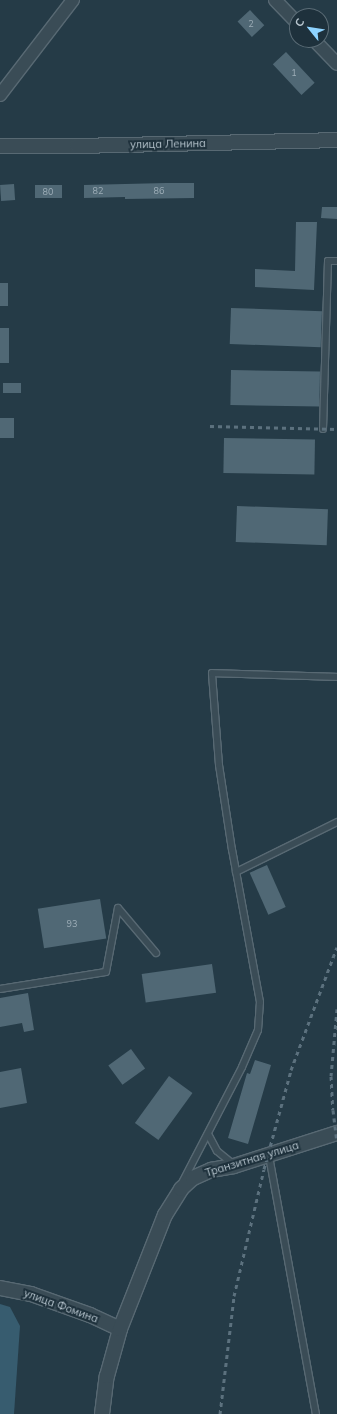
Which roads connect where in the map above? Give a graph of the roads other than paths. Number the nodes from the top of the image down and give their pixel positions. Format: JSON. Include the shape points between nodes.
{"nodes":[{"id":1,"x":73,"y":0,"type":"edge"},
{"id":2,"x":275,"y":0,"type":"edge"},
{"id":3,"x":289,"y":15,"type":"edge"},
{"id":4,"x":322,"y":48,"type":"edge"},
{"id":5,"x":337,"y":64,"type":"edge"},
{"id":6,"x":0,"y":95,"type":"edge"},
{"id":7,"x":337,"y":140,"type":"edge"},
{"id":8,"x":0,"y":146,"type":"edge"},
{"id":9,"x":337,"y":261,"type":"edge"},
{"id":10,"x":323,"y":429,"type":"dead end"},
{"id":11,"x":337,"y":678,"type":"edge"},
{"id":12,"x":337,"y":822,"type":"edge"},
{"id":13,"x":236,"y":872,"type":"junction"},
{"id":14,"x":156,"y":953,"type":"dead end"},
{"id":15,"x":0,"y":988,"type":"edge"},
{"id":16,"x":337,"y":1133,"type":"edge"},
{"id":17,"x":208,"y":1134,"type":"junction"},
{"id":18,"x":268,"y":1154,"type":"junction"},
{"id":19,"x":234,"y":1166,"type":"junction"},
{"id":20,"x":172,"y":1201,"type":"junction"},
{"id":21,"x":0,"y":1288,"type":"edge"},
{"id":22,"x":120,"y":1329,"type":"junction"},
{"id":23,"x":102,"y":1414,"type":"edge"},
{"id":24,"x":316,"y":1414,"type":"edge"}],
"edges":[{"from":1,"to":6,"type":"street"},
{"from":2,"to":3,"type":"street"},
{"from":4,"to":5,"type":"street"},
{"from":7,"to":8,"type":"street","name":"улица Ленина"},
{"from":9,"to":10,"type":"lane","via":[[328,261]]},
{"from":11,"to":13,"type":"lane","via":[[212,673],[219,766]]},
{"from":12,"to":13,"type":"lane"},
{"from":13,"to":17,"type":"lane","via":[[260,1002],[258,1030]]},
{"from":14,"to":15,"type":"lane","via":[[118,908],[106,972]]},
{"from":16,"to":18,"type":"street","name":"Транзитная улица"},
{"from":17,"to":19,"type":"lane","via":[[217,1151]]},
{"from":17,"to":20,"type":"lane"},
{"from":18,"to":19,"type":"street","name":"Транзитная улица"},
{"from":18,"to":24,"type":"lane"},
{"from":19,"to":20,"type":"street","name":"Транзитная улица","via":[[211,1170],[193,1178],[180,1189]]},
{"from":20,"to":22,"type":"street","name":"Транзитная улица"},
{"from":21,"to":22,"type":"street","name":"улица Фомина","via":[[31,1294],[90,1315]]},
{"from":22,"to":23,"type":"street","name":"Транзитная улица","via":[[107,1376]]}]}
